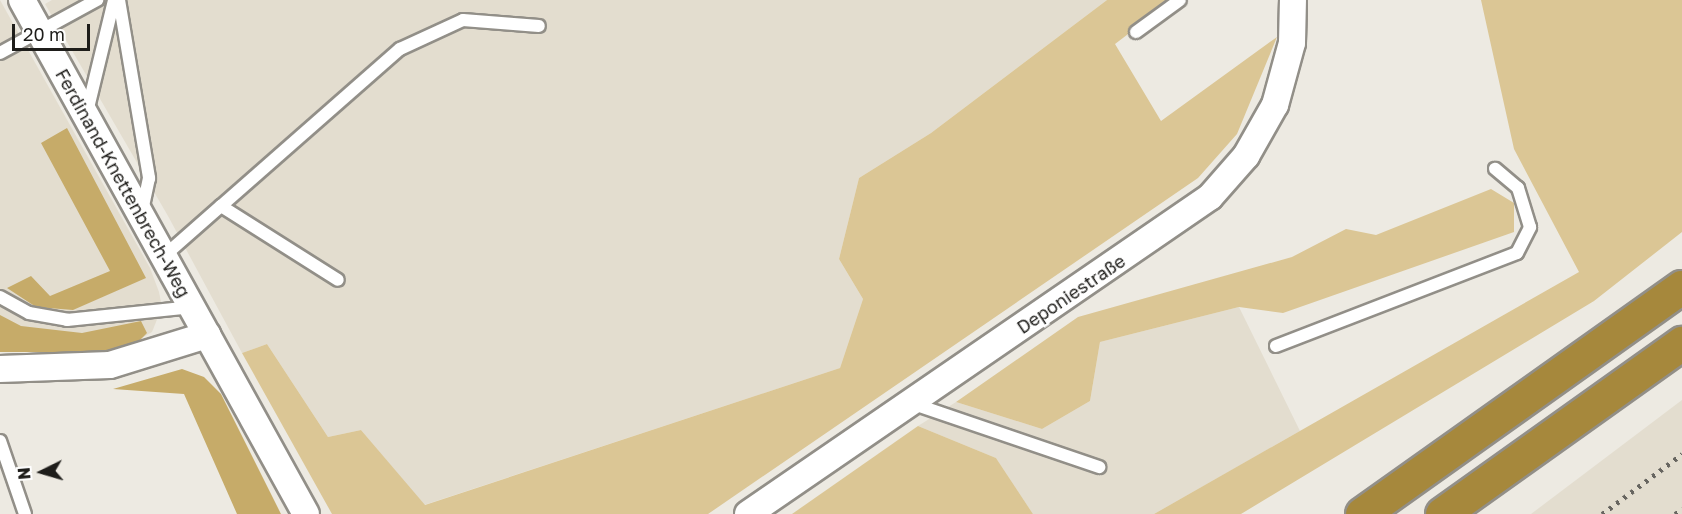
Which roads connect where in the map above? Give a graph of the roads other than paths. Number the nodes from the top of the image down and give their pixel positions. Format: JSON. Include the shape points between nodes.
{"nodes":[{"id":1,"x":22,"y":0,"type":"edge"},
{"id":2,"x":97,"y":0,"type":"edge"},
{"id":3,"x":114,"y":0,"type":"edge"},
{"id":4,"x":119,"y":0,"type":"edge"},
{"id":5,"x":1180,"y":0,"type":"edge"},
{"id":6,"x":1293,"y":0,"type":"edge"},
{"id":7,"x":539,"y":26,"type":"dead end"},
{"id":8,"x":1136,"y":32,"type":"dead end"},
{"id":9,"x":40,"y":34,"type":"junction"},
{"id":10,"x":0,"y":53,"type":"edge"},
{"id":11,"x":86,"y":116,"type":"junction"},
{"id":12,"x":1495,"y":169,"type":"dead end"},
{"id":13,"x":221,"y":206,"type":"junction"},
{"id":14,"x":141,"y":215,"type":"junction"},
{"id":15,"x":164,"y":256,"type":"junction"},
{"id":16,"x":338,"y":280,"type":"dead end"},
{"id":17,"x":1682,"y":287,"type":"edge"},
{"id":18,"x":0,"y":297,"type":"edge"},
{"id":19,"x":192,"y":307,"type":"junction"},
{"id":20,"x":207,"y":334,"type":"junction"},
{"id":21,"x":1682,"y":343,"type":"edge"},
{"id":22,"x":1276,"y":346,"type":"dead end"},
{"id":23,"x":0,"y":369,"type":"edge"},
{"id":24,"x":912,"y":403,"type":"junction"},
{"id":25,"x":0,"y":441,"type":"edge"},
{"id":26,"x":1099,"y":467,"type":"dead end"},
{"id":27,"x":25,"y":514,"type":"edge"},
{"id":28,"x":306,"y":514,"type":"edge"},
{"id":29,"x":748,"y":514,"type":"edge"},
{"id":30,"x":1362,"y":514,"type":"edge"},
{"id":31,"x":1442,"y":514,"type":"edge"}],
"edges":[{"from":1,"to":9,"type":"street","name":"Ferdinand-Knettenbrech-Weg"},
{"from":2,"to":9,"type":"lane"},
{"from":3,"to":11,"type":"lane"},
{"from":4,"to":14,"type":"lane","via":[[149,178]]},
{"from":5,"to":8,"type":"lane"},
{"from":6,"to":24,"type":"street","name":"Deponiestraße","via":[[1292,43],[1275,105],[1261,134],[1229,178],[1174,223]]},
{"from":7,"to":13,"type":"lane","via":[[463,20],[400,49]]},
{"from":9,"to":10,"type":"lane"},
{"from":9,"to":11,"type":"street","name":"Ferdinand-Knettenbrech-Weg"},
{"from":11,"to":14,"type":"street","name":"Ferdinand-Knettenbrech-Weg"},
{"from":12,"to":22,"type":"lane","via":[[1518,188],[1530,227],[1517,253]]},
{"from":13,"to":15,"type":"lane"},
{"from":13,"to":16,"type":"lane"},
{"from":14,"to":15,"type":"street","name":"Ferdinand-Knettenbrech-Weg"},
{"from":15,"to":19,"type":"street","name":"Ferdinand-Knettenbrech-Weg"},
{"from":17,"to":30,"type":"highway"},
{"from":18,"to":19,"type":"lane","via":[[29,313],[67,320]]},
{"from":19,"to":20,"type":"street","name":"Ferdinand-Knettenbrech-Weg"},
{"from":20,"to":23,"type":"street","via":[[110,365]]},
{"from":20,"to":28,"type":"street","name":"Ferdinand-Knettenbrech-Weg"},
{"from":21,"to":31,"type":"highway"},
{"from":24,"to":26,"type":"lane"},
{"from":24,"to":29,"type":"street","name":"Deponiestraße"},
{"from":25,"to":27,"type":"lane"}]}
